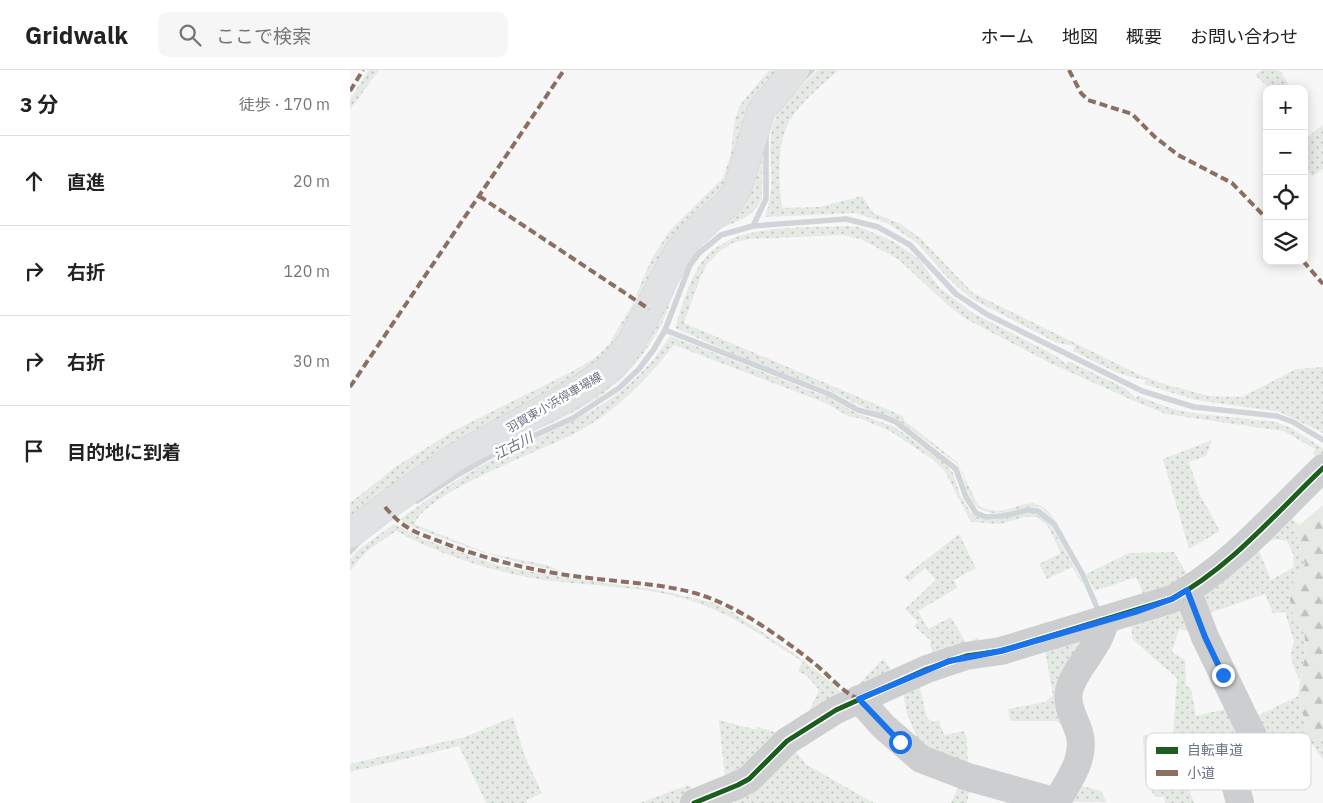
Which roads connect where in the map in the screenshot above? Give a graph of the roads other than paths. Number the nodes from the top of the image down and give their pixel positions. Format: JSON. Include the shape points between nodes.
{"nodes":[{"id":1,"x":795,"y":70,"type":"edge"},
{"id":2,"x":1323,"y":468,"type":"edge"},
{"id":3,"x":350,"y":534,"type":"edge"},
{"id":4,"x":1187,"y":590,"type":"junction"},
{"id":5,"x":1105,"y":620,"type":"junction"},
{"id":6,"x":859,"y":699,"type":"junction"},
{"id":7,"x":1252,"y":733,"type":"edge"},
{"id":8,"x":1237,"y":790,"type":"edge"},
{"id":9,"x":1057,"y":802,"type":"edge"},
{"id":10,"x":694,"y":803,"type":"edge"},
{"id":11,"x":1240,"y":803,"type":"edge"}],
"edges":[{"from":1,"to":3,"type":"main road","name":"羽賀東小浜停車場線","via":[[761,111],[737,190],[677,254],[632,341],[612,367],[576,392],[454,458]]},
{"from":2,"to":4,"type":"street","via":[[1220,566]]},
{"from":4,"to":5,"type":"street","via":[[1172,599]]},
{"from":4,"to":7,"type":"street","via":[[1205,637]]},
{"from":5,"to":6,"type":"street","via":[[1001,651],[949,661]]},
{"from":5,"to":9,"type":"street","via":[[1103,633],[1068,692],[1070,710],[1079,734],[1080,755]]},
{"from":6,"to":9,"type":"street","via":[[883,726],[922,759],[968,777]]},
{"from":6,"to":10,"type":"street","via":[[787,740],[738,785]]},
{"from":8,"to":11,"type":"street"}]}
